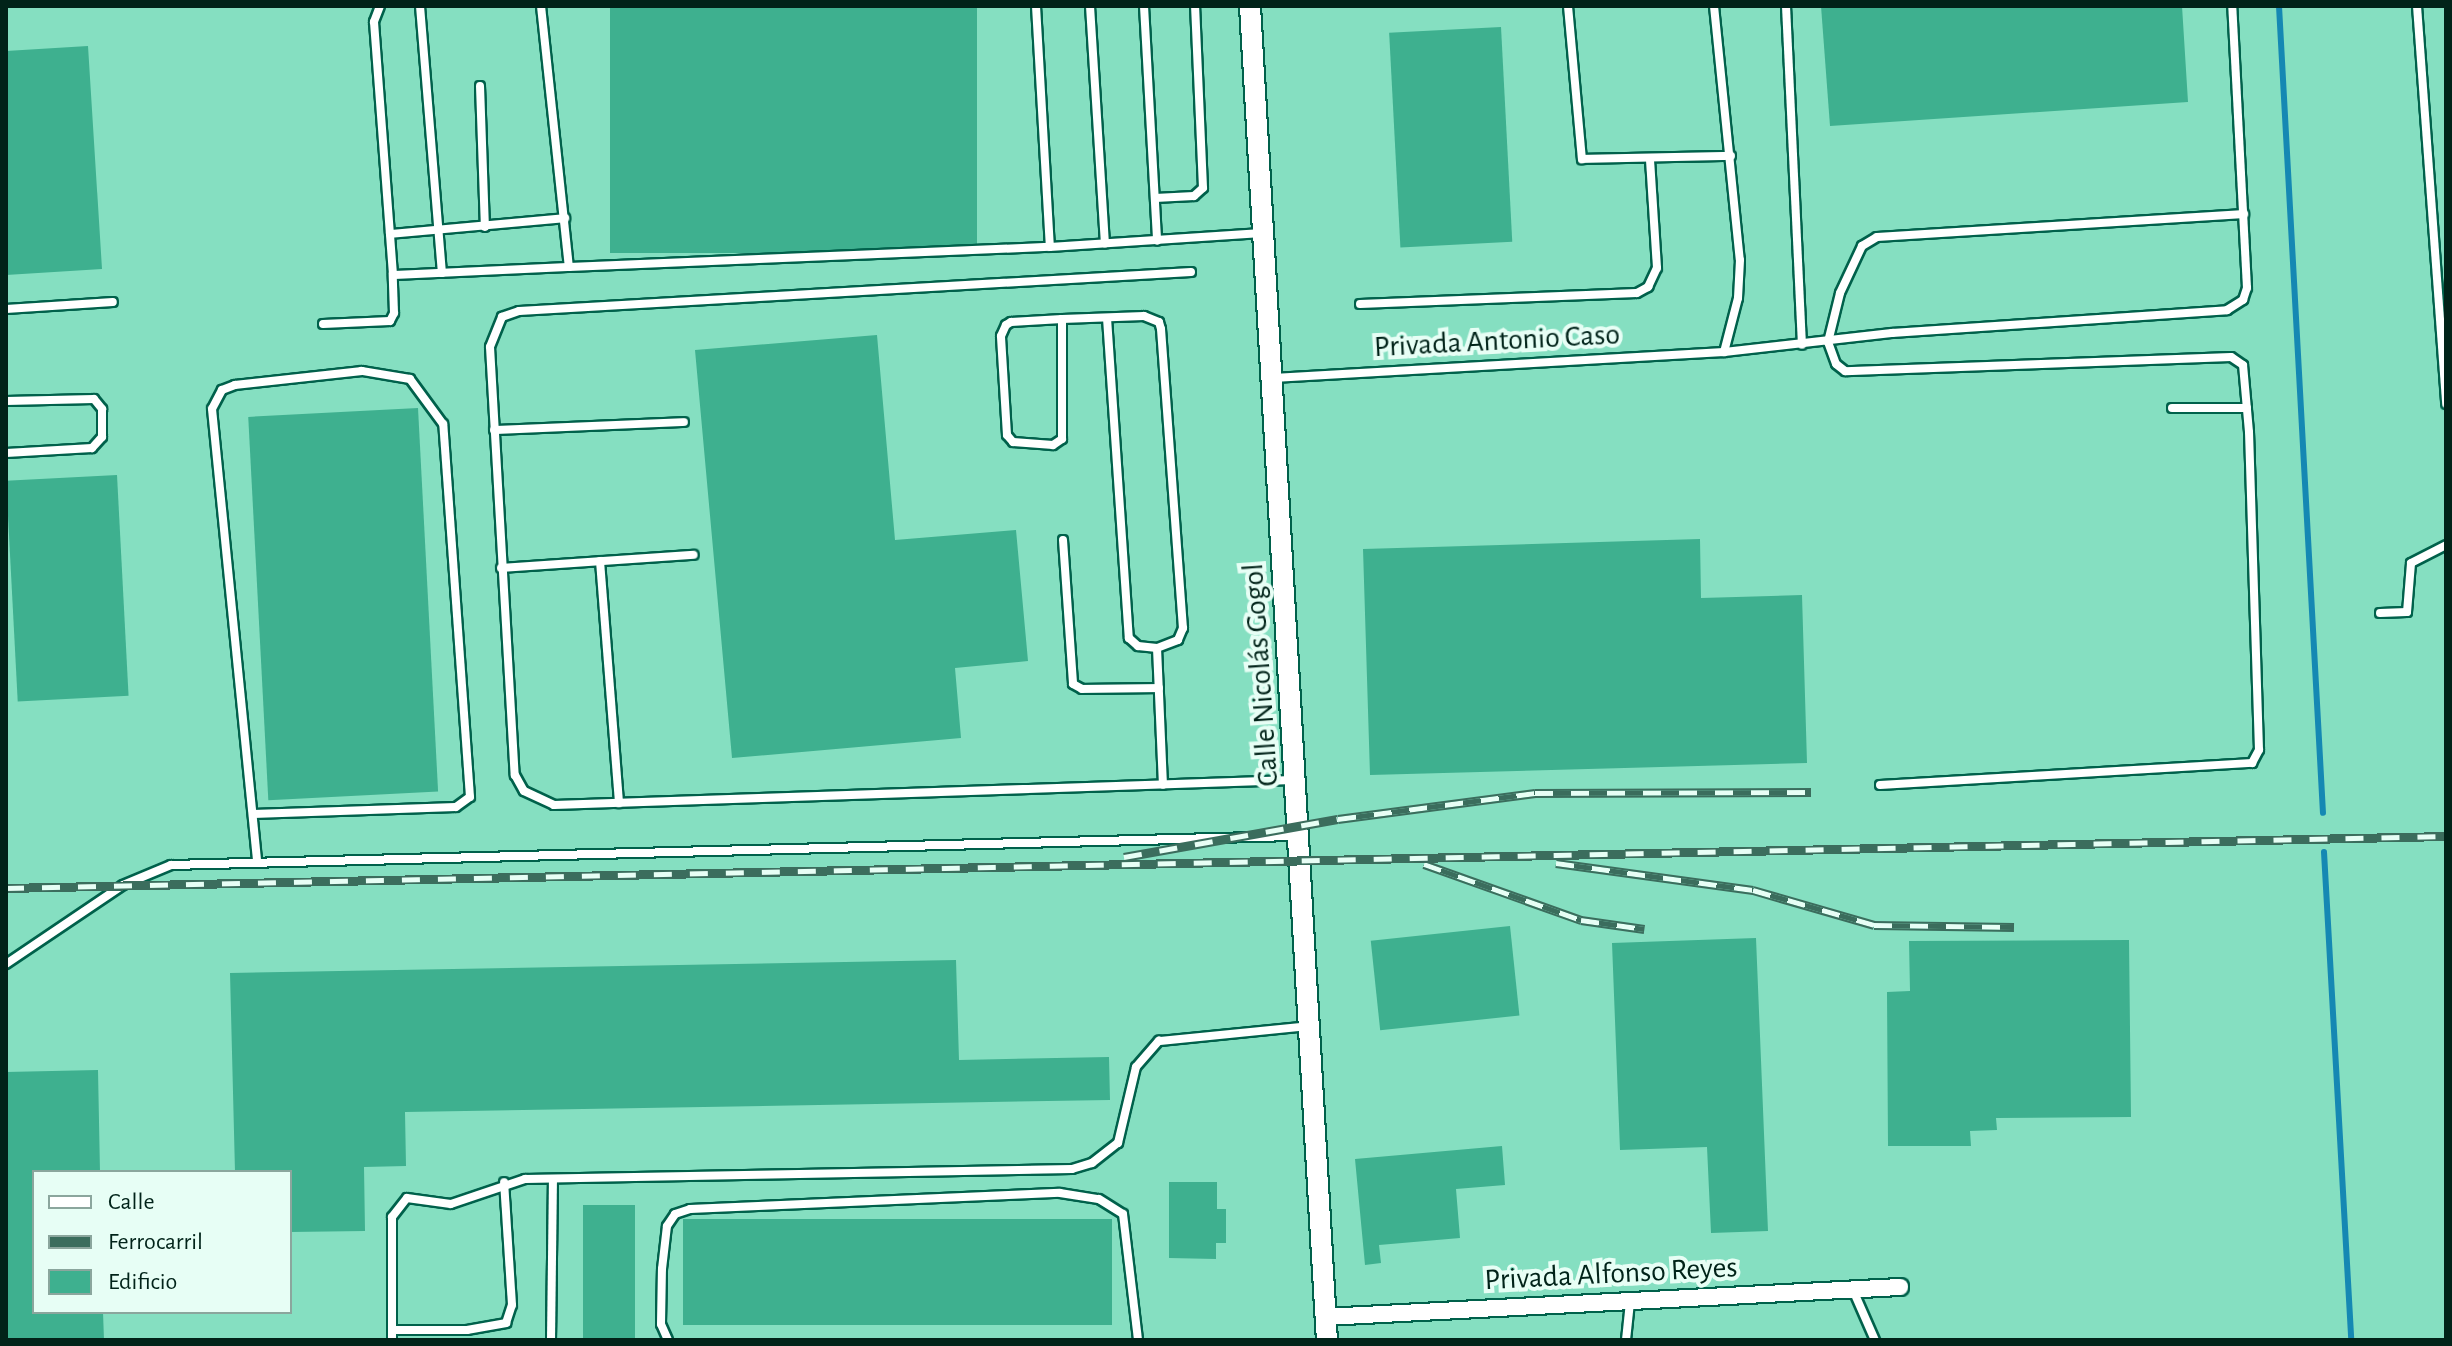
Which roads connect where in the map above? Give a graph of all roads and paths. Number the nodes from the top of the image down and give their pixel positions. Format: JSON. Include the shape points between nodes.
{"nodes":[{"id":1,"x":380,"y":6,"type":"edge"},
{"id":2,"x":420,"y":6,"type":"edge"},
{"id":3,"x":541,"y":6,"type":"edge"},
{"id":4,"x":1036,"y":6,"type":"edge"},
{"id":5,"x":1090,"y":6,"type":"edge"},
{"id":6,"x":1144,"y":6,"type":"edge"},
{"id":7,"x":1195,"y":6,"type":"edge"},
{"id":8,"x":1250,"y":6,"type":"edge"},
{"id":9,"x":1568,"y":6,"type":"edge"},
{"id":10,"x":1714,"y":6,"type":"edge"},
{"id":11,"x":1786,"y":6,"type":"edge"},
{"id":12,"x":2232,"y":6,"type":"edge"},
{"id":13,"x":2417,"y":6,"type":"edge"},
{"id":14,"x":480,"y":86,"type":"dead end"},
{"id":15,"x":1731,"y":156,"type":"junction"},
{"id":16,"x":1650,"y":159,"type":"junction"},
{"id":17,"x":1155,"y":198,"type":"junction"},
{"id":18,"x":2244,"y":214,"type":"junction"},
{"id":19,"x":565,"y":218,"type":"junction"},
{"id":20,"x":485,"y":227,"type":"junction"},
{"id":21,"x":438,"y":232,"type":"junction"},
{"id":22,"x":1263,"y":233,"type":"junction"},
{"id":23,"x":390,"y":234,"type":"junction"},
{"id":24,"x":1157,"y":241,"type":"junction"},
{"id":25,"x":1105,"y":244,"type":"junction"},
{"id":26,"x":1050,"y":247,"type":"junction"},
{"id":27,"x":569,"y":267,"type":"junction"},
{"id":28,"x":1191,"y":272,"type":"dead end"},
{"id":29,"x":442,"y":273,"type":"junction"},
{"id":30,"x":393,"y":275,"type":"junction"},
{"id":31,"x":113,"y":302,"type":"dead end"},
{"id":32,"x":1360,"y":304,"type":"dead end"},
{"id":33,"x":6,"y":309,"type":"edge"},
{"id":34,"x":1107,"y":318,"type":"junction"},
{"id":35,"x":1062,"y":319,"type":"junction"},
{"id":36,"x":323,"y":324,"type":"dead end"},
{"id":37,"x":1828,"y":342,"type":"junction"},
{"id":38,"x":1802,"y":345,"type":"junction"},
{"id":39,"x":1724,"y":352,"type":"junction"},
{"id":40,"x":1272,"y":378,"type":"junction"},
{"id":41,"x":6,"y":401,"type":"edge"},
{"id":42,"x":2446,"y":404,"type":"edge"},
{"id":43,"x":2172,"y":408,"type":"dead end"},
{"id":44,"x":2247,"y":408,"type":"junction"},
{"id":45,"x":684,"y":422,"type":"dead end"},
{"id":46,"x":494,"y":430,"type":"junction"},
{"id":47,"x":6,"y":453,"type":"edge"},
{"id":48,"x":1063,"y":540,"type":"dead end"},
{"id":49,"x":2446,"y":545,"type":"edge"},
{"id":50,"x":694,"y":555,"type":"dead end"},
{"id":51,"x":600,"y":561,"type":"junction"},
{"id":52,"x":501,"y":568,"type":"junction"},
{"id":53,"x":2380,"y":613,"type":"dead end"},
{"id":54,"x":1157,"y":648,"type":"junction"},
{"id":55,"x":1159,"y":688,"type":"junction"},
{"id":56,"x":1297,"y":780,"type":"junction"},
{"id":57,"x":1163,"y":785,"type":"junction"},
{"id":58,"x":1880,"y":785,"type":"dead end"},
{"id":59,"x":619,"y":803,"type":"junction"},
{"id":60,"x":253,"y":814,"type":"junction"},
{"id":61,"x":1300,"y":836,"type":"junction"},
{"id":62,"x":257,"y":860,"type":"junction"},
{"id":63,"x":6,"y":964,"type":"edge"},
{"id":64,"x":1310,"y":1026,"type":"junction"},
{"id":65,"x":553,"y":1179,"type":"junction"},
{"id":66,"x":504,"y":1182,"type":"junction"},
{"id":67,"x":1900,"y":1287,"type":"dead end"},
{"id":68,"x":1853,"y":1289,"type":"junction"},
{"id":69,"x":1630,"y":1301,"type":"junction"},
{"id":70,"x":1325,"y":1317,"type":"junction"},
{"id":71,"x":392,"y":1335,"type":"edge"},
{"id":72,"x":551,"y":1340,"type":"edge"},
{"id":73,"x":668,"y":1340,"type":"edge"},
{"id":74,"x":1135,"y":1340,"type":"edge"},
{"id":75,"x":1150,"y":1340,"type":"edge"},
{"id":76,"x":1327,"y":1340,"type":"edge"},
{"id":77,"x":1626,"y":1340,"type":"edge"},
{"id":78,"x":1875,"y":1340,"type":"edge"}],
"edges":[{"from":1,"to":23,"type":"lane","via":[[374,22]]},
{"from":2,"to":21,"type":"lane"},
{"from":3,"to":19,"type":"lane"},
{"from":4,"to":26,"type":"lane"},
{"from":5,"to":25,"type":"lane"},
{"from":6,"to":17,"type":"lane"},
{"from":7,"to":17,"type":"lane","via":[[1203,188],[1194,196]]},
{"from":8,"to":22,"type":"street","name":"Calle Nicolás Gogol"},
{"from":9,"to":16,"type":"lane","via":[[1582,159]]},
{"from":10,"to":15,"type":"lane"},
{"from":11,"to":38,"type":"lane"},
{"from":12,"to":18,"type":"lane","name":"Privada Antonio Caso"},
{"from":13,"to":42,"type":"lane"},
{"from":14,"to":20,"type":"lane"},
{"from":15,"to":16,"type":"lane"},
{"from":15,"to":39,"type":"lane","via":[[1740,260],[1738,298]]},
{"from":16,"to":32,"type":"lane","via":[[1657,268],[1648,287],[1637,293]]},
{"from":17,"to":24,"type":"lane"},
{"from":18,"to":37,"type":"lane","via":[[1877,237],[1862,246],[1840,293]]},
{"from":18,"to":37,"type":"lane","name":"Privada Antonio Caso","via":[[2247,288],[2243,300],[2227,310]]},
{"from":19,"to":20,"type":"lane"},
{"from":19,"to":27,"type":"lane"},
{"from":20,"to":21,"type":"lane"},
{"from":21,"to":23,"type":"lane"},
{"from":21,"to":29,"type":"lane"},
{"from":22,"to":24,"type":"lane"},
{"from":22,"to":40,"type":"street","name":"Calle Nicolás Gogol"},
{"from":23,"to":30,"type":"lane"},
{"from":24,"to":25,"type":"lane"},
{"from":25,"to":26,"type":"lane"},
{"from":26,"to":27,"type":"lane"},
{"from":27,"to":29,"type":"lane"},
{"from":28,"to":46,"type":"lane","via":[[519,311],[502,317],[490,347]]},
{"from":29,"to":30,"type":"lane"},
{"from":30,"to":36,"type":"lane","via":[[390,321]]},
{"from":31,"to":33,"type":"lane"},
{"from":34,"to":35,"type":"lane"},
{"from":34,"to":54,"type":"lane","via":[[1129,638],[1138,646]]},
{"from":34,"to":54,"type":"lane","via":[[1152,317],[1161,329],[1183,628],[1178,640]]},
{"from":35,"to":35,"type":"lane","via":[[1062,439],[1053,445],[1013,442],[1007,435],[1003,330],[1011,322]]},
{"from":37,"to":38,"type":"lane","name":"Privada Antonio Caso"},
{"from":37,"to":44,"type":"lane","via":[[1836,364],[1855,374],[2231,357],[2243,365]]},
{"from":38,"to":39,"type":"lane","name":"Privada Antonio Caso"},
{"from":39,"to":40,"type":"lane","name":"Privada Antonio Caso"},
{"from":40,"to":56,"type":"street","name":"Calle Nicolás Gogol"},
{"from":41,"to":47,"type":"lane","via":[[94,399],[102,409],[102,437],[92,448]]},
{"from":43,"to":44,"type":"lane"},
{"from":44,"to":58,"type":"lane","via":[[2259,750],[2252,763]]},
{"from":45,"to":46,"type":"lane"},
{"from":46,"to":52,"type":"lane"},
{"from":48,"to":55,"type":"lane","via":[[1073,684],[1082,689]]},
{"from":49,"to":53,"type":"lane","via":[[2411,563],[2407,612]]},
{"from":50,"to":51,"type":"lane"},
{"from":51,"to":52,"type":"lane"},
{"from":51,"to":59,"type":"lane"},
{"from":52,"to":59,"type":"lane","via":[[515,775],[536,800],[554,805]]},
{"from":54,"to":55,"type":"lane"},
{"from":55,"to":57,"type":"lane"},
{"from":56,"to":57,"type":"lane"},
{"from":56,"to":61,"type":"street","name":"Calle Nicolás Gogol"},
{"from":57,"to":59,"type":"lane"},
{"from":60,"to":60,"type":"lane","via":[[215,398],[235,385],[362,371],[410,379],[443,424],[470,797],[456,807]]},
{"from":60,"to":62,"type":"lane"},
{"from":61,"to":62,"type":"lane"},
{"from":61,"to":64,"type":"street","name":"Calle Nicolás Gogol"},
{"from":62,"to":63,"type":"lane","via":[[171,865],[123,885]]},
{"from":64,"to":65,"type":"lane","via":[[1159,1041],[1136,1067],[1118,1143],[1092,1163],[1072,1169]]},
{"from":64,"to":70,"type":"street","name":"Calle Nicolás Gogol"},
{"from":65,"to":66,"type":"lane"},
{"from":65,"to":72,"type":"lane"},
{"from":66,"to":71,"type":"lane","via":[[466,1202],[416,1197],[397,1204],[392,1217]]},
{"from":66,"to":71,"type":"lane","via":[[512,1305],[506,1323]]},
{"from":67,"to":68,"type":"street","name":"Privada Alfonso Reyes"},
{"from":68,"to":69,"type":"street","name":"Privada Alfonso Reyes"},
{"from":68,"to":78,"type":"lane"},
{"from":69,"to":70,"type":"street","name":"Privada Alfonso Reyes"},
{"from":69,"to":77,"type":"lane"},
{"from":70,"to":76,"type":"street","name":"Calle Nicolás Gogol"},
{"from":73,"to":74,"type":"lane","via":[[661,1324],[662,1269],[667,1226],[675,1214],[690,1209],[1060,1193],[1099,1199],[1123,1214]]},
{"from":74,"to":75,"type":"lane"}]}
